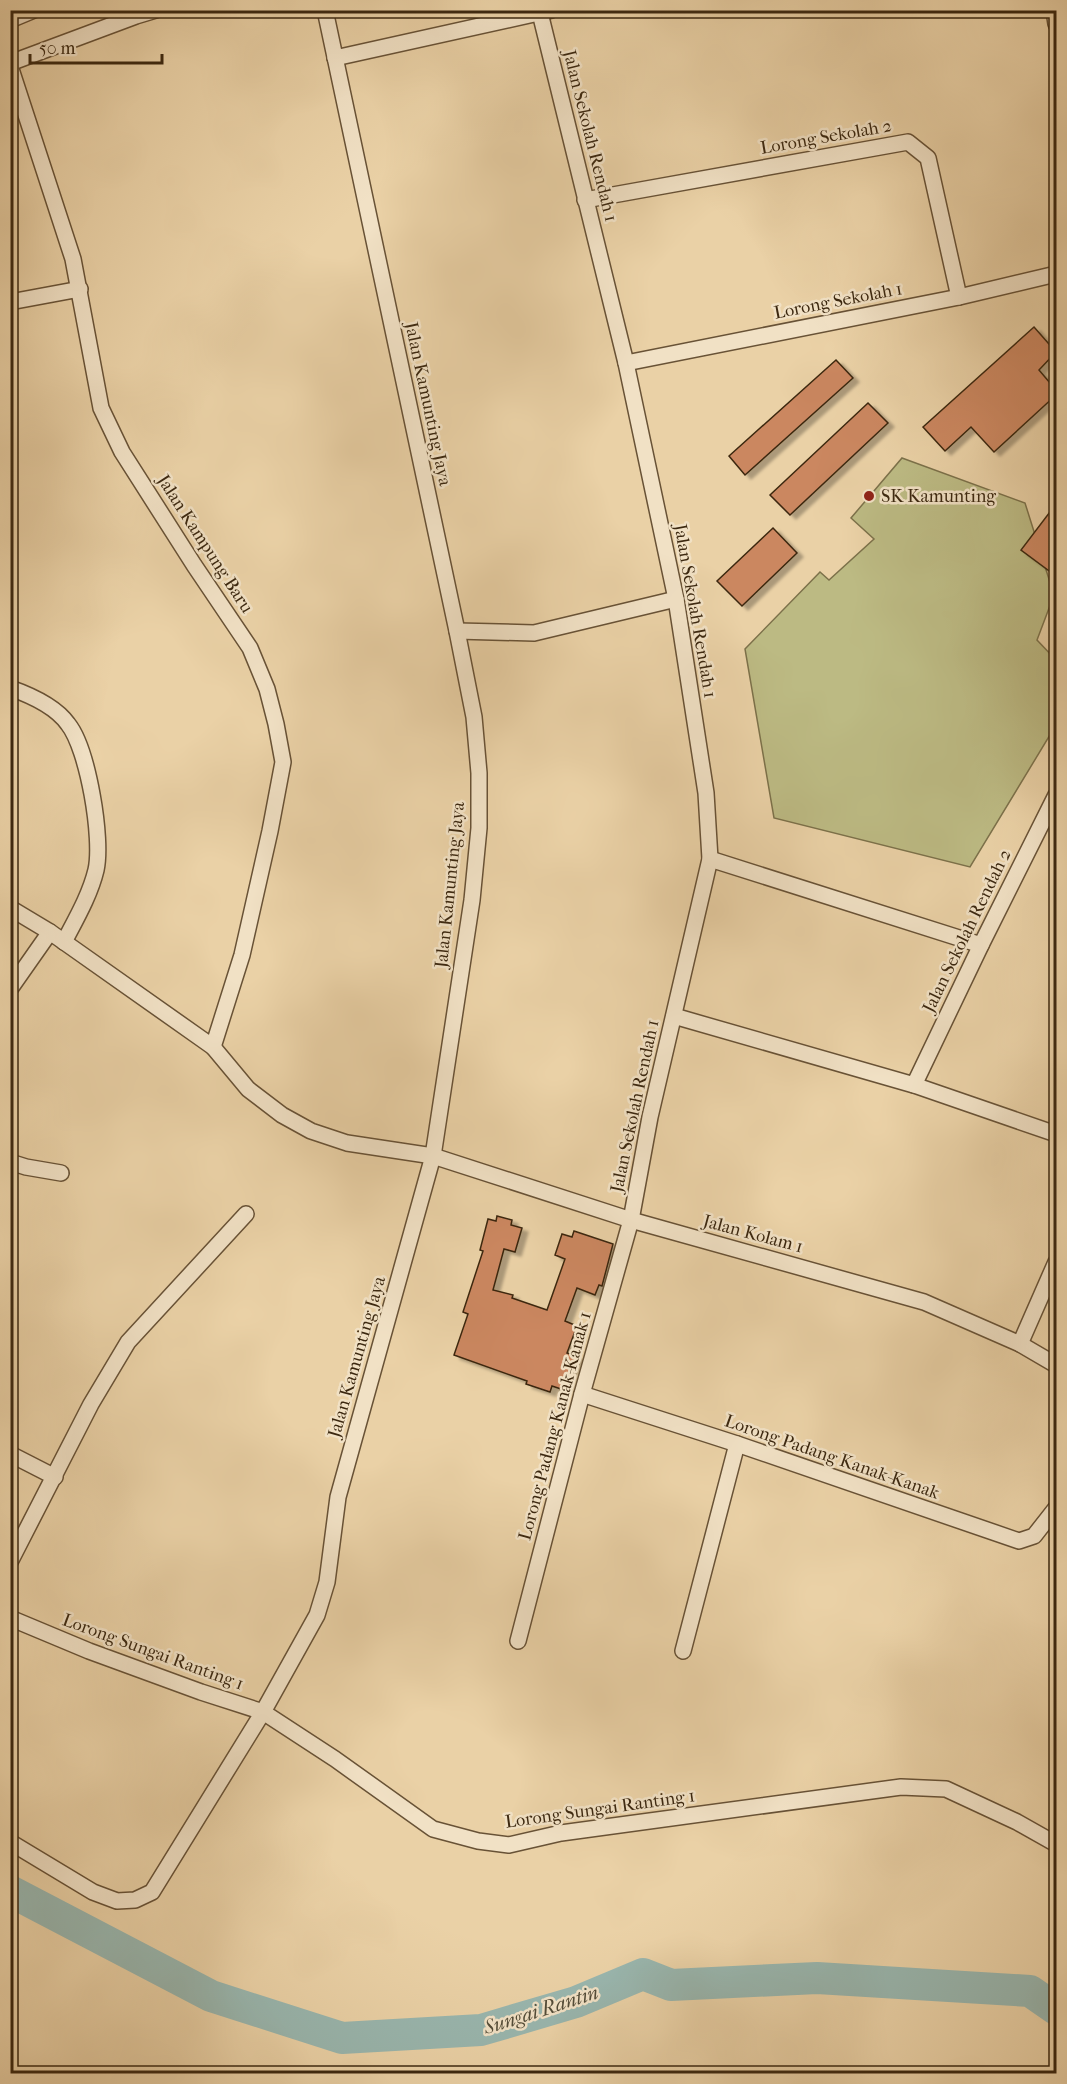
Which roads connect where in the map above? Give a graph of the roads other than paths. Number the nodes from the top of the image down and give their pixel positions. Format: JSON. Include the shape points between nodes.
{"nodes":[{"id":1,"x":34,"y":10,"type":"edge"},
{"id":2,"x":156,"y":10,"type":"edge"},
{"id":3,"x":325,"y":10,"type":"edge"},
{"id":4,"x":1054,"y":10,"type":"edge"},
{"id":5,"x":546,"y":12,"type":"edge"},
{"id":6,"x":135,"y":13,"type":"edge"},
{"id":7,"x":10,"y":20,"type":"edge"},
{"id":8,"x":1056,"y":24,"type":"edge"},
{"id":9,"x":335,"y":58,"type":"junction"},
{"id":10,"x":10,"y":65,"type":"edge"},
{"id":11,"x":585,"y":200,"type":"junction"},
{"id":12,"x":1056,"y":274,"type":"edge"},
{"id":13,"x":80,"y":289,"type":"junction"},
{"id":14,"x":958,"y":297,"type":"junction"},
{"id":15,"x":10,"y":302,"type":"edge"},
{"id":16,"x":626,"y":363,"type":"junction"},
{"id":17,"x":676,"y":599,"type":"junction"},
{"id":18,"x":457,"y":631,"type":"junction"},
{"id":19,"x":10,"y":687,"type":"edge"},
{"id":20,"x":1056,"y":795,"type":"edge"},
{"id":21,"x":710,"y":860,"type":"junction"},
{"id":22,"x":10,"y":908,"type":"edge"},
{"id":23,"x":50,"y":932,"type":"junction"},
{"id":24,"x":64,"y":942,"type":"junction"},
{"id":25,"x":981,"y":945,"type":"junction"},
{"id":26,"x":10,"y":989,"type":"edge"},
{"id":27,"x":674,"y":1016,"type":"junction"},
{"id":28,"x":213,"y":1047,"type":"junction"},
{"id":29,"x":914,"y":1085,"type":"junction"},
{"id":30,"x":1056,"y":1134,"type":"edge"},
{"id":31,"x":433,"y":1156,"type":"junction"},
{"id":32,"x":10,"y":1162,"type":"edge"},
{"id":33,"x":61,"y":1173,"type":"dead end"},
{"id":34,"x":246,"y":1214,"type":"dead end"},
{"id":35,"x":631,"y":1220,"type":"junction"},
{"id":36,"x":1056,"y":1262,"type":"edge"},
{"id":37,"x":1020,"y":1344,"type":"junction"},
{"id":38,"x":1056,"y":1365,"type":"edge"},
{"id":39,"x":582,"y":1394,"type":"junction"},
{"id":40,"x":737,"y":1444,"type":"junction"},
{"id":41,"x":10,"y":1454,"type":"edge"},
{"id":42,"x":55,"y":1477,"type":"junction"},
{"id":43,"x":1056,"y":1508,"type":"edge"},
{"id":44,"x":10,"y":1562,"type":"edge"},
{"id":45,"x":10,"y":1618,"type":"edge"},
{"id":46,"x":518,"y":1641,"type":"dead end"},
{"id":47,"x":683,"y":1651,"type":"dead end"},
{"id":48,"x":263,"y":1712,"type":"junction"},
{"id":49,"x":1054,"y":1836,"type":"edge"},
{"id":50,"x":10,"y":1842,"type":"edge"}],
"edges":[{"from":1,"to":7,"type":"street"},
{"from":2,"to":6,"type":"street"},
{"from":3,"to":9,"type":"street","name":"Jalan Kamunting Jaya"},
{"from":4,"to":8,"type":"street"},
{"from":5,"to":9,"type":"street"},
{"from":5,"to":11,"type":"street","name":"Jalan Sekolah Rendah 1"},
{"from":6,"to":10,"type":"street"},
{"from":9,"to":18,"type":"street","name":"Jalan Kamunting Jaya"},
{"from":10,"to":13,"type":"street","name":"Jalan Kampung Baru"},
{"from":11,"to":14,"type":"street","name":"Lorong Sekolah 2","via":[[908,142],[928,158]]},
{"from":11,"to":16,"type":"street","name":"Jalan Sekolah Rendah 1"},
{"from":12,"to":14,"type":"street","name":"Lorong Sekolah 1"},
{"from":13,"to":15,"type":"street"},
{"from":13,"to":28,"type":"street","name":"Jalan Kampung Baru","via":[[101,408],[122,452],[250,648],[267,689],[283,762],[242,955]]},
{"from":14,"to":16,"type":"street","name":"Lorong Sekolah 1"},
{"from":16,"to":17,"type":"street","name":"Jalan Sekolah Rendah 1"},
{"from":17,"to":18,"type":"street","via":[[534,633]]},
{"from":17,"to":21,"type":"street","name":"Jalan Sekolah Rendah 1","via":[[706,793]]},
{"from":18,"to":31,"type":"street","name":"Jalan Kamunting Jaya","via":[[474,717],[479,828],[472,900]]},
{"from":19,"to":24,"type":"street","via":[[46,705],[68,723],[79,743],[88,775],[95,818],[96,867]]},
{"from":20,"to":25,"type":"street","name":"Jalan Sekolah Rendah 2"},
{"from":21,"to":25,"type":"street"},
{"from":21,"to":27,"type":"street","name":"Jalan Sekolah Rendah 1"},
{"from":22,"to":23,"type":"street","name":"Jalan Kolam 1"},
{"from":23,"to":24,"type":"street","name":"Jalan Kolam 1"},
{"from":23,"to":26,"type":"street"},
{"from":24,"to":28,"type":"street","name":"Jalan Kolam 1"},
{"from":25,"to":29,"type":"street","name":"Jalan Sekolah Rendah 2"},
{"from":27,"to":29,"type":"street"},
{"from":27,"to":35,"type":"street","name":"Jalan Sekolah Rendah 1"},
{"from":28,"to":31,"type":"street","name":"Jalan Kolam 1","via":[[248,1089],[311,1131],[347,1143]]},
{"from":29,"to":30,"type":"street"},
{"from":31,"to":35,"type":"street","name":"Jalan Kolam 1"},
{"from":31,"to":48,"type":"street","name":"Jalan Kamunting Jaya","via":[[338,1497],[327,1582],[317,1615]]},
{"from":32,"to":33,"type":"street"},
{"from":34,"to":42,"type":"street","via":[[128,1342],[91,1404]]},
{"from":35,"to":37,"type":"street","name":"Jalan Kolam 1","via":[[924,1302]]},
{"from":35,"to":39,"type":"street","name":"Lorong Padang Kanak-Kanak 1"},
{"from":36,"to":37,"type":"street"},
{"from":37,"to":38,"type":"street","name":"Jalan Kolam 1"},
{"from":39,"to":40,"type":"street","name":"Lorong Padang Kanak-Kanak"},
{"from":39,"to":46,"type":"street","name":"Lorong Padang Kanak-Kanak 1"},
{"from":40,"to":43,"type":"street","name":"Lorong Padang Kanak-Kanak","via":[[1019,1541],[1034,1536]]},
{"from":40,"to":47,"type":"street"},
{"from":41,"to":42,"type":"street"},
{"from":42,"to":44,"type":"street"},
{"from":45,"to":48,"type":"street","name":"Lorong Sungai Ranting 1","via":[[89,1651]]},
{"from":48,"to":49,"type":"street","name":"Lorong Sungai Ranting 1","via":[[434,1829],[478,1841],[509,1845],[561,1833],[902,1787],[946,1789]]},
{"from":48,"to":50,"type":"street","name":"Jalan Kamunting Jaya","via":[[152,1892],[135,1900],[117,1901],[93,1892]]}]}
